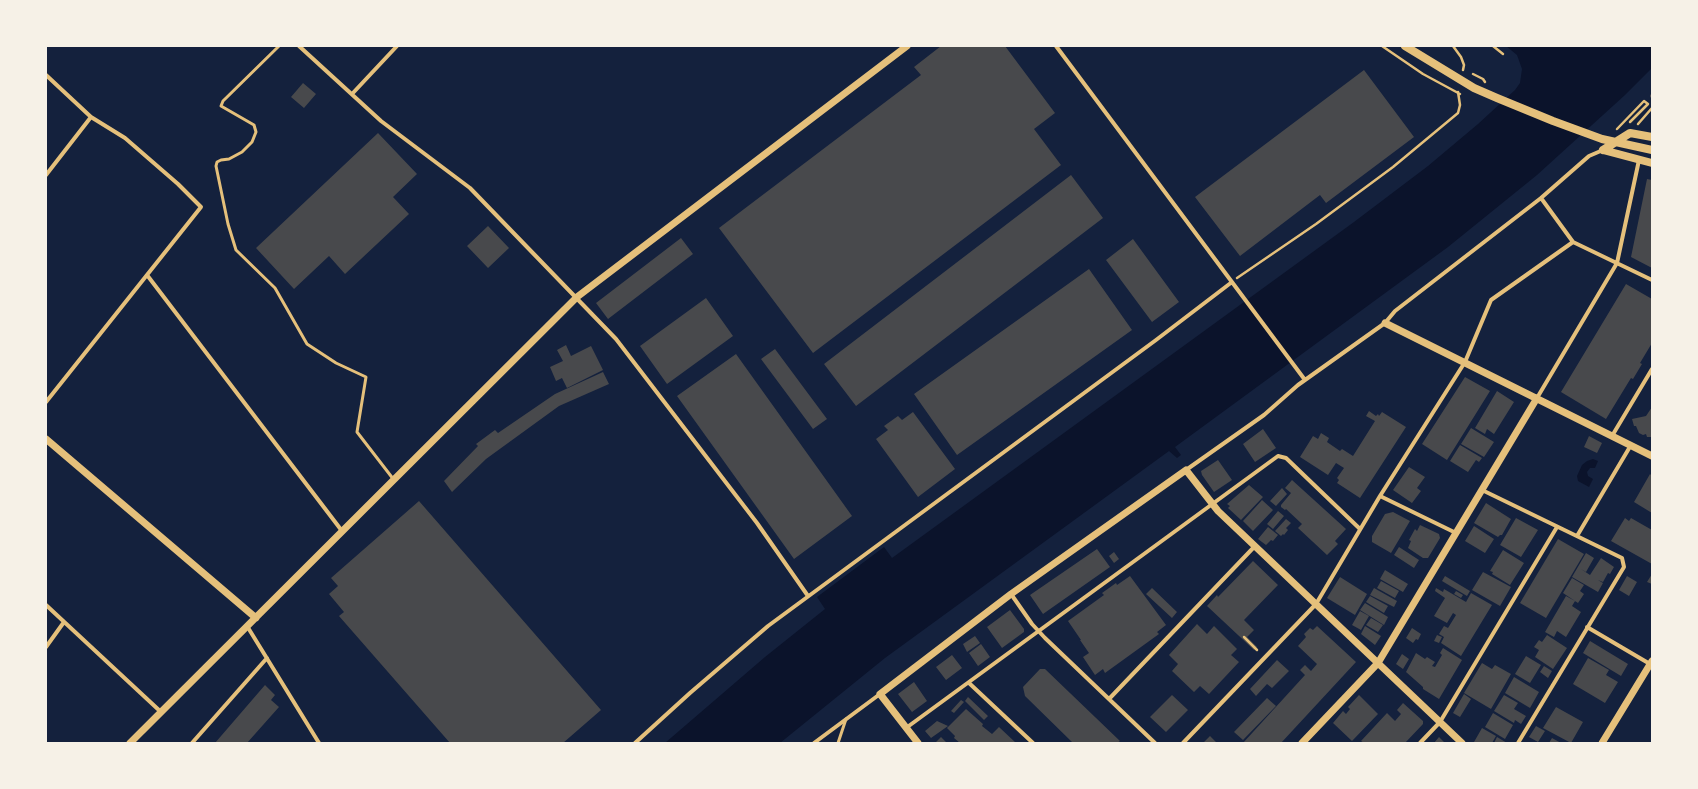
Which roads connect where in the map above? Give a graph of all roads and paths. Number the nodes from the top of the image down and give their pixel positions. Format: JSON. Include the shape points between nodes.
{"nodes":[{"id":1,"x":279,"y":46,"type":"edge"},
{"id":2,"x":299,"y":46,"type":"edge"},
{"id":3,"x":397,"y":46,"type":"edge"},
{"id":4,"x":907,"y":46,"type":"edge"},
{"id":5,"x":1056,"y":46,"type":"edge"},
{"id":6,"x":1382,"y":46,"type":"edge"},
{"id":7,"x":1405,"y":46,"type":"edge"},
{"id":8,"x":1453,"y":46,"type":"edge"},
{"id":9,"x":1493,"y":46,"type":"edge"},
{"id":10,"x":1503,"y":54,"type":"dead end"},
{"id":11,"x":1463,"y":72,"type":"dead end"},
{"id":12,"x":46,"y":75,"type":"edge"},
{"id":13,"x":1459,"y":85,"type":"dead end"},
{"id":14,"x":352,"y":94,"type":"junction"},
{"id":15,"x":1463,"y":95,"type":"dead end"},
{"id":16,"x":1652,"y":108,"type":"edge"},
{"id":17,"x":91,"y":117,"type":"junction"},
{"id":18,"x":1630,"y":123,"type":"dead end"},
{"id":19,"x":1616,"y":132,"type":"dead end"},
{"id":20,"x":1630,"y":133,"type":"junction"},
{"id":21,"x":1652,"y":137,"type":"edge"},
{"id":22,"x":1603,"y":150,"type":"junction"},
{"id":23,"x":1652,"y":150,"type":"edge"},
{"id":24,"x":1639,"y":160,"type":"junction"},
{"id":25,"x":1652,"y":163,"type":"edge"},
{"id":26,"x":46,"y":175,"type":"edge"},
{"id":27,"x":1541,"y":198,"type":"junction"},
{"id":28,"x":1573,"y":242,"type":"junction"},
{"id":29,"x":1617,"y":263,"type":"junction"},
{"id":30,"x":147,"y":275,"type":"junction"},
{"id":31,"x":1652,"y":280,"type":"edge"},
{"id":32,"x":1234,"y":283,"type":"junction"},
{"id":33,"x":577,"y":297,"type":"junction"},
{"id":34,"x":1385,"y":323,"type":"junction"},
{"id":35,"x":1465,"y":362,"type":"junction"},
{"id":36,"x":1652,"y":369,"type":"edge"},
{"id":37,"x":1305,"y":380,"type":"junction"},
{"id":38,"x":1537,"y":398,"type":"junction"},
{"id":39,"x":46,"y":402,"type":"edge"},
{"id":40,"x":1612,"y":436,"type":"junction"},
{"id":41,"x":47,"y":442,"type":"edge"},
{"id":42,"x":1631,"y":445,"type":"junction"},
{"id":43,"x":1652,"y":456,"type":"edge"},
{"id":44,"x":1186,"y":470,"type":"junction"},
{"id":45,"x":394,"y":480,"type":"junction"},
{"id":46,"x":1482,"y":490,"type":"junction"},
{"id":47,"x":1380,"y":496,"type":"junction"},
{"id":48,"x":1212,"y":504,"type":"junction"},
{"id":49,"x":1557,"y":527,"type":"junction"},
{"id":50,"x":1360,"y":529,"type":"junction"},
{"id":51,"x":342,"y":531,"type":"junction"},
{"id":52,"x":1456,"y":533,"type":"junction"},
{"id":53,"x":1577,"y":536,"type":"junction"},
{"id":54,"x":1255,"y":546,"type":"junction"},
{"id":55,"x":1012,"y":594,"type":"junction"},
{"id":56,"x":808,"y":596,"type":"junction"},
{"id":57,"x":1316,"y":604,"type":"junction"},
{"id":58,"x":46,"y":605,"type":"edge"},
{"id":59,"x":256,"y":618,"type":"junction"},
{"id":60,"x":64,"y":622,"type":"junction"},
{"id":61,"x":247,"y":626,"type":"junction"},
{"id":62,"x":1588,"y":627,"type":"junction"},
{"id":63,"x":1038,"y":631,"type":"junction"},
{"id":64,"x":1244,"y":637,"type":"dead end"},
{"id":65,"x":46,"y":647,"type":"edge"},
{"id":66,"x":1257,"y":650,"type":"dead end"},
{"id":67,"x":267,"y":658,"type":"junction"},
{"id":68,"x":1651,"y":662,"type":"edge"},
{"id":69,"x":1378,"y":663,"type":"junction"},
{"id":70,"x":969,"y":683,"type":"junction"},
{"id":71,"x":880,"y":694,"type":"junction"},
{"id":72,"x":1109,"y":699,"type":"junction"},
{"id":73,"x":161,"y":712,"type":"junction"},
{"id":74,"x":846,"y":719,"type":"junction"},
{"id":75,"x":1440,"y":722,"type":"junction"},
{"id":76,"x":906,"y":728,"type":"junction"},
{"id":77,"x":130,"y":743,"type":"edge"},
{"id":78,"x":192,"y":743,"type":"edge"},
{"id":79,"x":319,"y":743,"type":"edge"},
{"id":80,"x":635,"y":743,"type":"edge"},
{"id":81,"x":814,"y":743,"type":"edge"},
{"id":82,"x":838,"y":743,"type":"edge"},
{"id":83,"x":918,"y":743,"type":"edge"},
{"id":84,"x":1033,"y":743,"type":"edge"},
{"id":85,"x":1155,"y":743,"type":"edge"},
{"id":86,"x":1183,"y":743,"type":"edge"},
{"id":87,"x":1302,"y":743,"type":"edge"},
{"id":88,"x":1420,"y":743,"type":"edge"},
{"id":89,"x":1462,"y":743,"type":"edge"},
{"id":90,"x":1518,"y":743,"type":"edge"},
{"id":91,"x":1602,"y":743,"type":"edge"}],
"edges":[{"from":1,"to":45,"type":"lane","via":[[223,101],[221,106],[254,125],[256,132],[252,142],[242,152],[217,162],[228,224],[236,250],[275,288],[307,344],[336,363],[366,377],[357,432]]},
{"from":2,"to":14,"type":"street"},
{"from":3,"to":14,"type":"street"},
{"from":4,"to":33,"type":"street"},
{"from":5,"to":32,"type":"street"},
{"from":6,"to":15,"type":"path","via":[[1423,74]]},
{"from":7,"to":23,"type":"main road","via":[[1474,88],[1497,98],[1602,139]]},
{"from":8,"to":11,"type":"path","via":[[1461,57]]},
{"from":9,"to":10,"type":"path"},
{"from":12,"to":17,"type":"street"},
{"from":13,"to":32,"type":"path","via":[[1458,113],[1393,167]]},
{"from":14,"to":33,"type":"street","via":[[381,121],[470,188]]},
{"from":16,"to":20,"type":"path"},
{"from":17,"to":26,"type":"street"},
{"from":17,"to":30,"type":"street","via":[[125,138],[201,207]]},
{"from":18,"to":19,"type":"path","via":[[1648,104],[1644,101]]},
{"from":20,"to":21,"type":"main road"},
{"from":20,"to":22,"type":"main road"},
{"from":22,"to":24,"type":"main road"},
{"from":22,"to":27,"type":"street","via":[[1589,156]]},
{"from":24,"to":25,"type":"main road"},
{"from":24,"to":29,"type":"street"},
{"from":27,"to":28,"type":"street"},
{"from":27,"to":34,"type":"street","via":[[1430,282],[1395,311]]},
{"from":28,"to":29,"type":"street"},
{"from":28,"to":35,"type":"street","via":[[1491,300]]},
{"from":29,"to":31,"type":"street"},
{"from":29,"to":38,"type":"street"},
{"from":30,"to":39,"type":"street"},
{"from":30,"to":51,"type":"street"},
{"from":32,"to":37,"type":"street"},
{"from":32,"to":56,"type":"street"},
{"from":33,"to":45,"type":"street"},
{"from":33,"to":56,"type":"street","via":[[616,338],[757,523]]},
{"from":34,"to":35,"type":"street"},
{"from":34,"to":37,"type":"street"},
{"from":35,"to":38,"type":"street"},
{"from":35,"to":47,"type":"street"},
{"from":36,"to":40,"type":"street"},
{"from":37,"to":44,"type":"street","via":[[1264,414]]},
{"from":38,"to":40,"type":"street"},
{"from":38,"to":46,"type":"street"},
{"from":40,"to":42,"type":"street"},
{"from":41,"to":59,"type":"street"},
{"from":42,"to":43,"type":"street"},
{"from":42,"to":53,"type":"street"},
{"from":44,"to":48,"type":"street"},
{"from":44,"to":55,"type":"street"},
{"from":45,"to":51,"type":"street"},
{"from":46,"to":49,"type":"street"},
{"from":46,"to":52,"type":"street"},
{"from":47,"to":50,"type":"street"},
{"from":47,"to":52,"type":"street"},
{"from":48,"to":50,"type":"street","via":[[1278,456],[1286,458]]},
{"from":48,"to":54,"type":"street"},
{"from":48,"to":63,"type":"street"},
{"from":49,"to":53,"type":"street"},
{"from":49,"to":75,"type":"street"},
{"from":50,"to":57,"type":"street"},
{"from":51,"to":59,"type":"street"},
{"from":52,"to":69,"type":"street"},
{"from":53,"to":62,"type":"street","via":[[1622,558],[1624,567]]},
{"from":54,"to":57,"type":"street"},
{"from":54,"to":72,"type":"street"},
{"from":55,"to":63,"type":"street"},
{"from":55,"to":71,"type":"street"},
{"from":56,"to":80,"type":"street","via":[[732,656]]},
{"from":57,"to":69,"type":"street"},
{"from":57,"to":86,"type":"street"},
{"from":58,"to":60,"type":"street"},
{"from":59,"to":61,"type":"street"},
{"from":60,"to":65,"type":"street"},
{"from":60,"to":73,"type":"street"},
{"from":61,"to":67,"type":"street"},
{"from":61,"to":73,"type":"street"},
{"from":62,"to":68,"type":"street"},
{"from":62,"to":90,"type":"street"},
{"from":63,"to":70,"type":"street"},
{"from":63,"to":72,"type":"street"},
{"from":64,"to":66,"type":"path"},
{"from":67,"to":78,"type":"street"},
{"from":67,"to":79,"type":"street"},
{"from":68,"to":91,"type":"street"},
{"from":69,"to":75,"type":"street"},
{"from":69,"to":87,"type":"street"},
{"from":70,"to":76,"type":"street"},
{"from":70,"to":84,"type":"street"},
{"from":71,"to":74,"type":"street"},
{"from":71,"to":76,"type":"street"},
{"from":72,"to":85,"type":"street"},
{"from":73,"to":77,"type":"street"},
{"from":74,"to":81,"type":"street"},
{"from":74,"to":82,"type":"lane"},
{"from":75,"to":88,"type":"street"},
{"from":75,"to":89,"type":"street"},
{"from":76,"to":83,"type":"street"}]}
